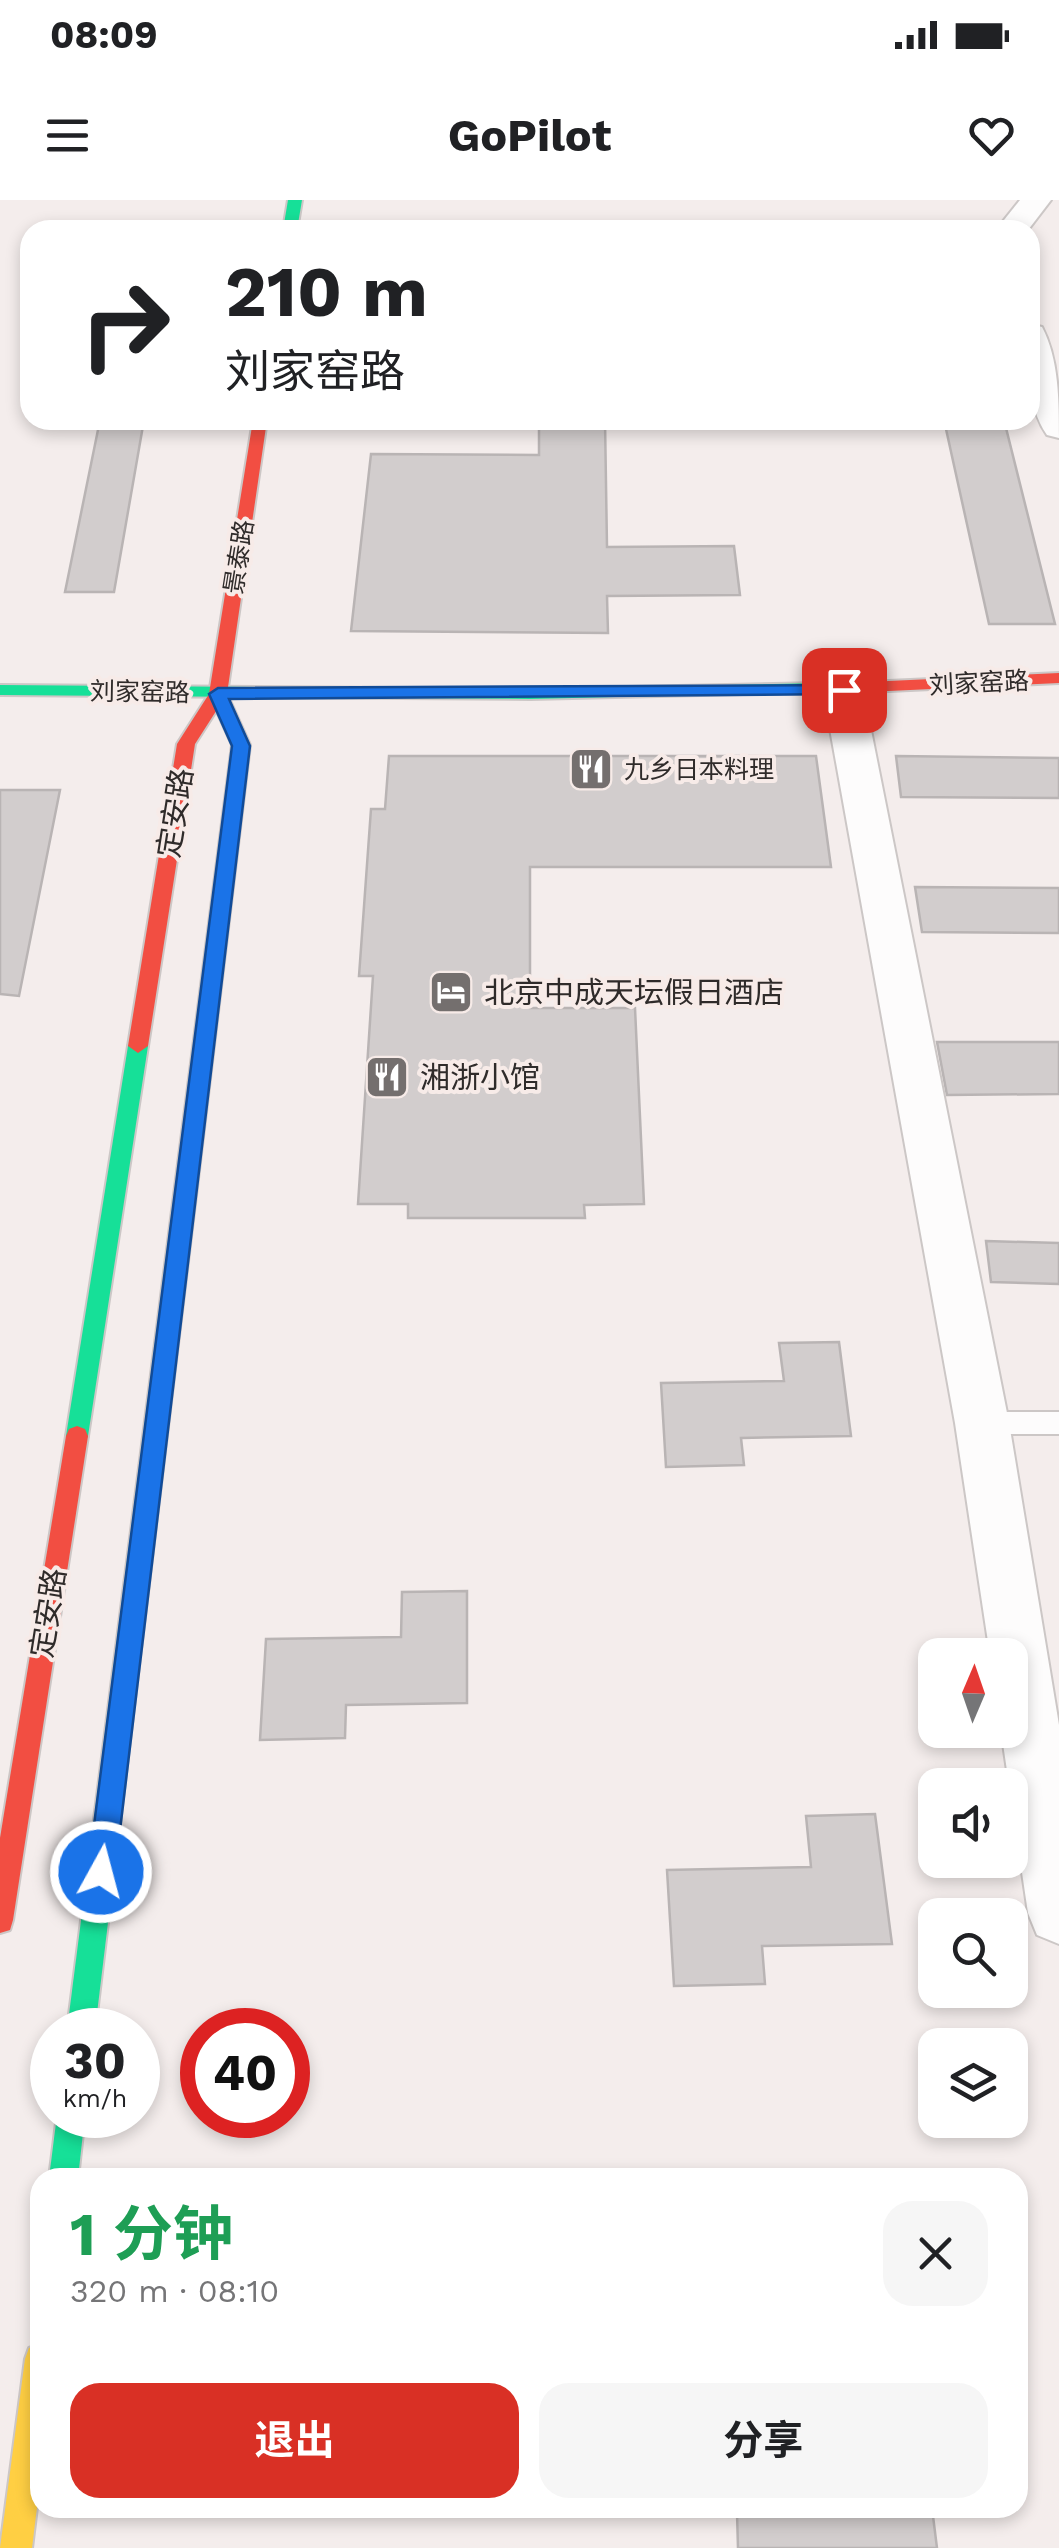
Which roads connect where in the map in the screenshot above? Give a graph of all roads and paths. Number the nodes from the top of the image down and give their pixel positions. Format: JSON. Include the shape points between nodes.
{"nodes":[{"id":1,"x":1036,"y":200,"type":"edge"},
{"id":2,"x":1020,"y":220,"type":"edge"},
{"id":3,"x":1040,"y":357,"type":"edge"},
{"id":4,"x":1053,"y":387,"type":"edge"},
{"id":5,"x":1059,"y":428,"type":"edge"},
{"id":6,"x":258,"y":430,"type":"edge"},
{"id":7,"x":1059,"y":678,"type":"edge"},
{"id":8,"x":0,"y":690,"type":"edge"},
{"id":9,"x":844,"y":690,"type":"junction"},
{"id":10,"x":218,"y":694,"type":"junction"},
{"id":11,"x":982,"y":1423,"type":"junction"},
{"id":12,"x":1059,"y":1423,"type":"edge"},
{"id":13,"x":1059,"y":1913,"type":"edge"},
{"id":14,"x":0,"y":1920,"type":"edge"},
{"id":15,"x":85,"y":2008,"type":"edge"},
{"id":16,"x":68,"y":2138,"type":"edge"},
{"id":17,"x":64,"y":2168,"type":"edge"},
{"id":18,"x":30,"y":2438,"type":"edge"},
{"id":19,"x":16,"y":2548,"type":"edge"}],
"edges":[{"from":1,"to":2,"type":"street"},
{"from":3,"to":4,"type":"street"},
{"from":4,"to":5,"type":"street"},
{"from":6,"to":10,"type":"street","name":"景泰路"},
{"from":7,"to":9,"type":"street","name":"刘家窑路"},
{"from":8,"to":10,"type":"street","name":"刘家窑路"},
{"from":9,"to":10,"type":"street","name":"刘家窑路"},
{"from":9,"to":11,"type":"street"},
{"from":10,"to":14,"type":"street","name":"定安路","via":[[186,744]]},
{"from":10,"to":15,"type":"street","name":"定安路","via":[[241,746]]},
{"from":11,"to":12,"type":"lane"},
{"from":11,"to":13,"type":"street"},
{"from":16,"to":17,"type":"street"},
{"from":18,"to":19,"type":"street"}]}
